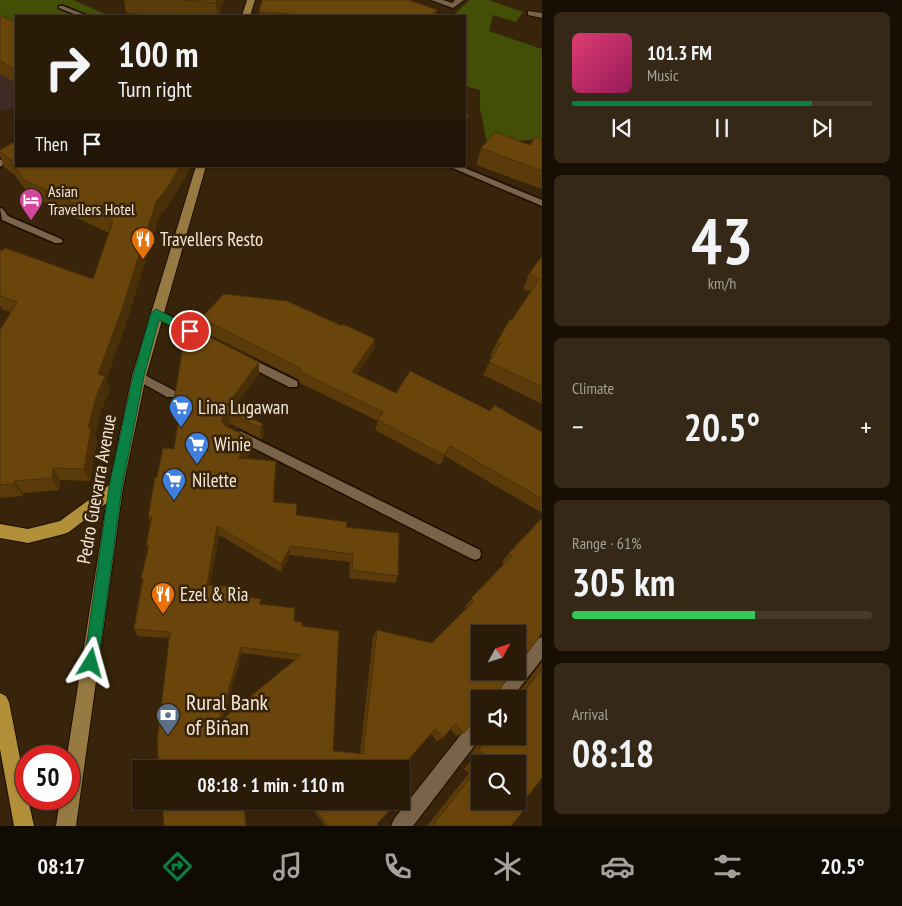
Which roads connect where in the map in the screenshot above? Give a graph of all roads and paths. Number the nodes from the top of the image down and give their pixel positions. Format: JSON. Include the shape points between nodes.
{"nodes":[{"id":1,"x":251,"y":0,"type":"edge"},
{"id":2,"x":434,"y":0,"type":"edge"},
{"id":3,"x":457,"y":3,"type":"edge"},
{"id":4,"x":61,"y":7,"type":"dead end"},
{"id":5,"x":531,"y":13,"type":"dead end"},
{"id":6,"x":81,"y":15,"type":"edge"},
{"id":7,"x":246,"y":15,"type":"edge"},
{"id":8,"x":542,"y":16,"type":"edge"},
{"id":9,"x":15,"y":153,"type":"edge"},
{"id":10,"x":0,"y":164,"type":"edge"},
{"id":11,"x":201,"y":167,"type":"edge"},
{"id":12,"x":454,"y":167,"type":"edge"},
{"id":13,"x":542,"y":203,"type":"edge"},
{"id":14,"x":2,"y":217,"type":"edge"},
{"id":15,"x":58,"y":241,"type":"dead end"},
{"id":16,"x":156,"y":313,"type":"junction"},
{"id":17,"x":216,"y":344,"type":"edge"},
{"id":18,"x":233,"y":353,"type":"edge"},
{"id":19,"x":138,"y":376,"type":"junction"},
{"id":20,"x":293,"y":384,"type":"dead end"},
{"id":21,"x":171,"y":394,"type":"dead end"},
{"id":22,"x":230,"y":431,"type":"edge"},
{"id":23,"x":116,"y":487,"type":"junction"},
{"id":24,"x":0,"y":531,"type":"edge"},
{"id":25,"x":475,"y":554,"type":"dead end"},
{"id":26,"x":542,"y":645,"type":"edge"},
{"id":27,"x":507,"y":690,"type":"edge"},
{"id":28,"x":0,"y":702,"type":"edge"},
{"id":29,"x":471,"y":736,"type":"edge"},
{"id":30,"x":6,"y":764,"type":"edge"},
{"id":31,"x":24,"y":826,"type":"edge"},
{"id":32,"x":66,"y":826,"type":"edge"},
{"id":33,"x":401,"y":826,"type":"edge"}],
"edges":[{"from":1,"to":7,"type":"main road"},
{"from":2,"to":3,"type":"street"},
{"from":4,"to":6,"type":"lane"},
{"from":5,"to":8,"type":"street"},
{"from":9,"to":10,"type":"lane"},
{"from":11,"to":16,"type":"main road","name":"Pedro Guevarra Avenue"},
{"from":12,"to":13,"type":"lane"},
{"from":14,"to":15,"type":"lane"},
{"from":16,"to":17,"type":"lane"},
{"from":16,"to":19,"type":"main road","name":"Pedro Guevarra Avenue"},
{"from":18,"to":20,"type":"lane"},
{"from":19,"to":21,"type":"lane"},
{"from":19,"to":23,"type":"main road","name":"Pedro Guevarra Avenue"},
{"from":22,"to":25,"type":"lane"},
{"from":23,"to":24,"type":"main road","via":[[64,527],[28,536]]},
{"from":23,"to":32,"type":"main road","name":"Pedro Guevarra Avenue"},
{"from":26,"to":27,"type":"street"},
{"from":28,"to":30,"type":"main road"},
{"from":29,"to":33,"type":"street"},
{"from":30,"to":31,"type":"main road"}]}
